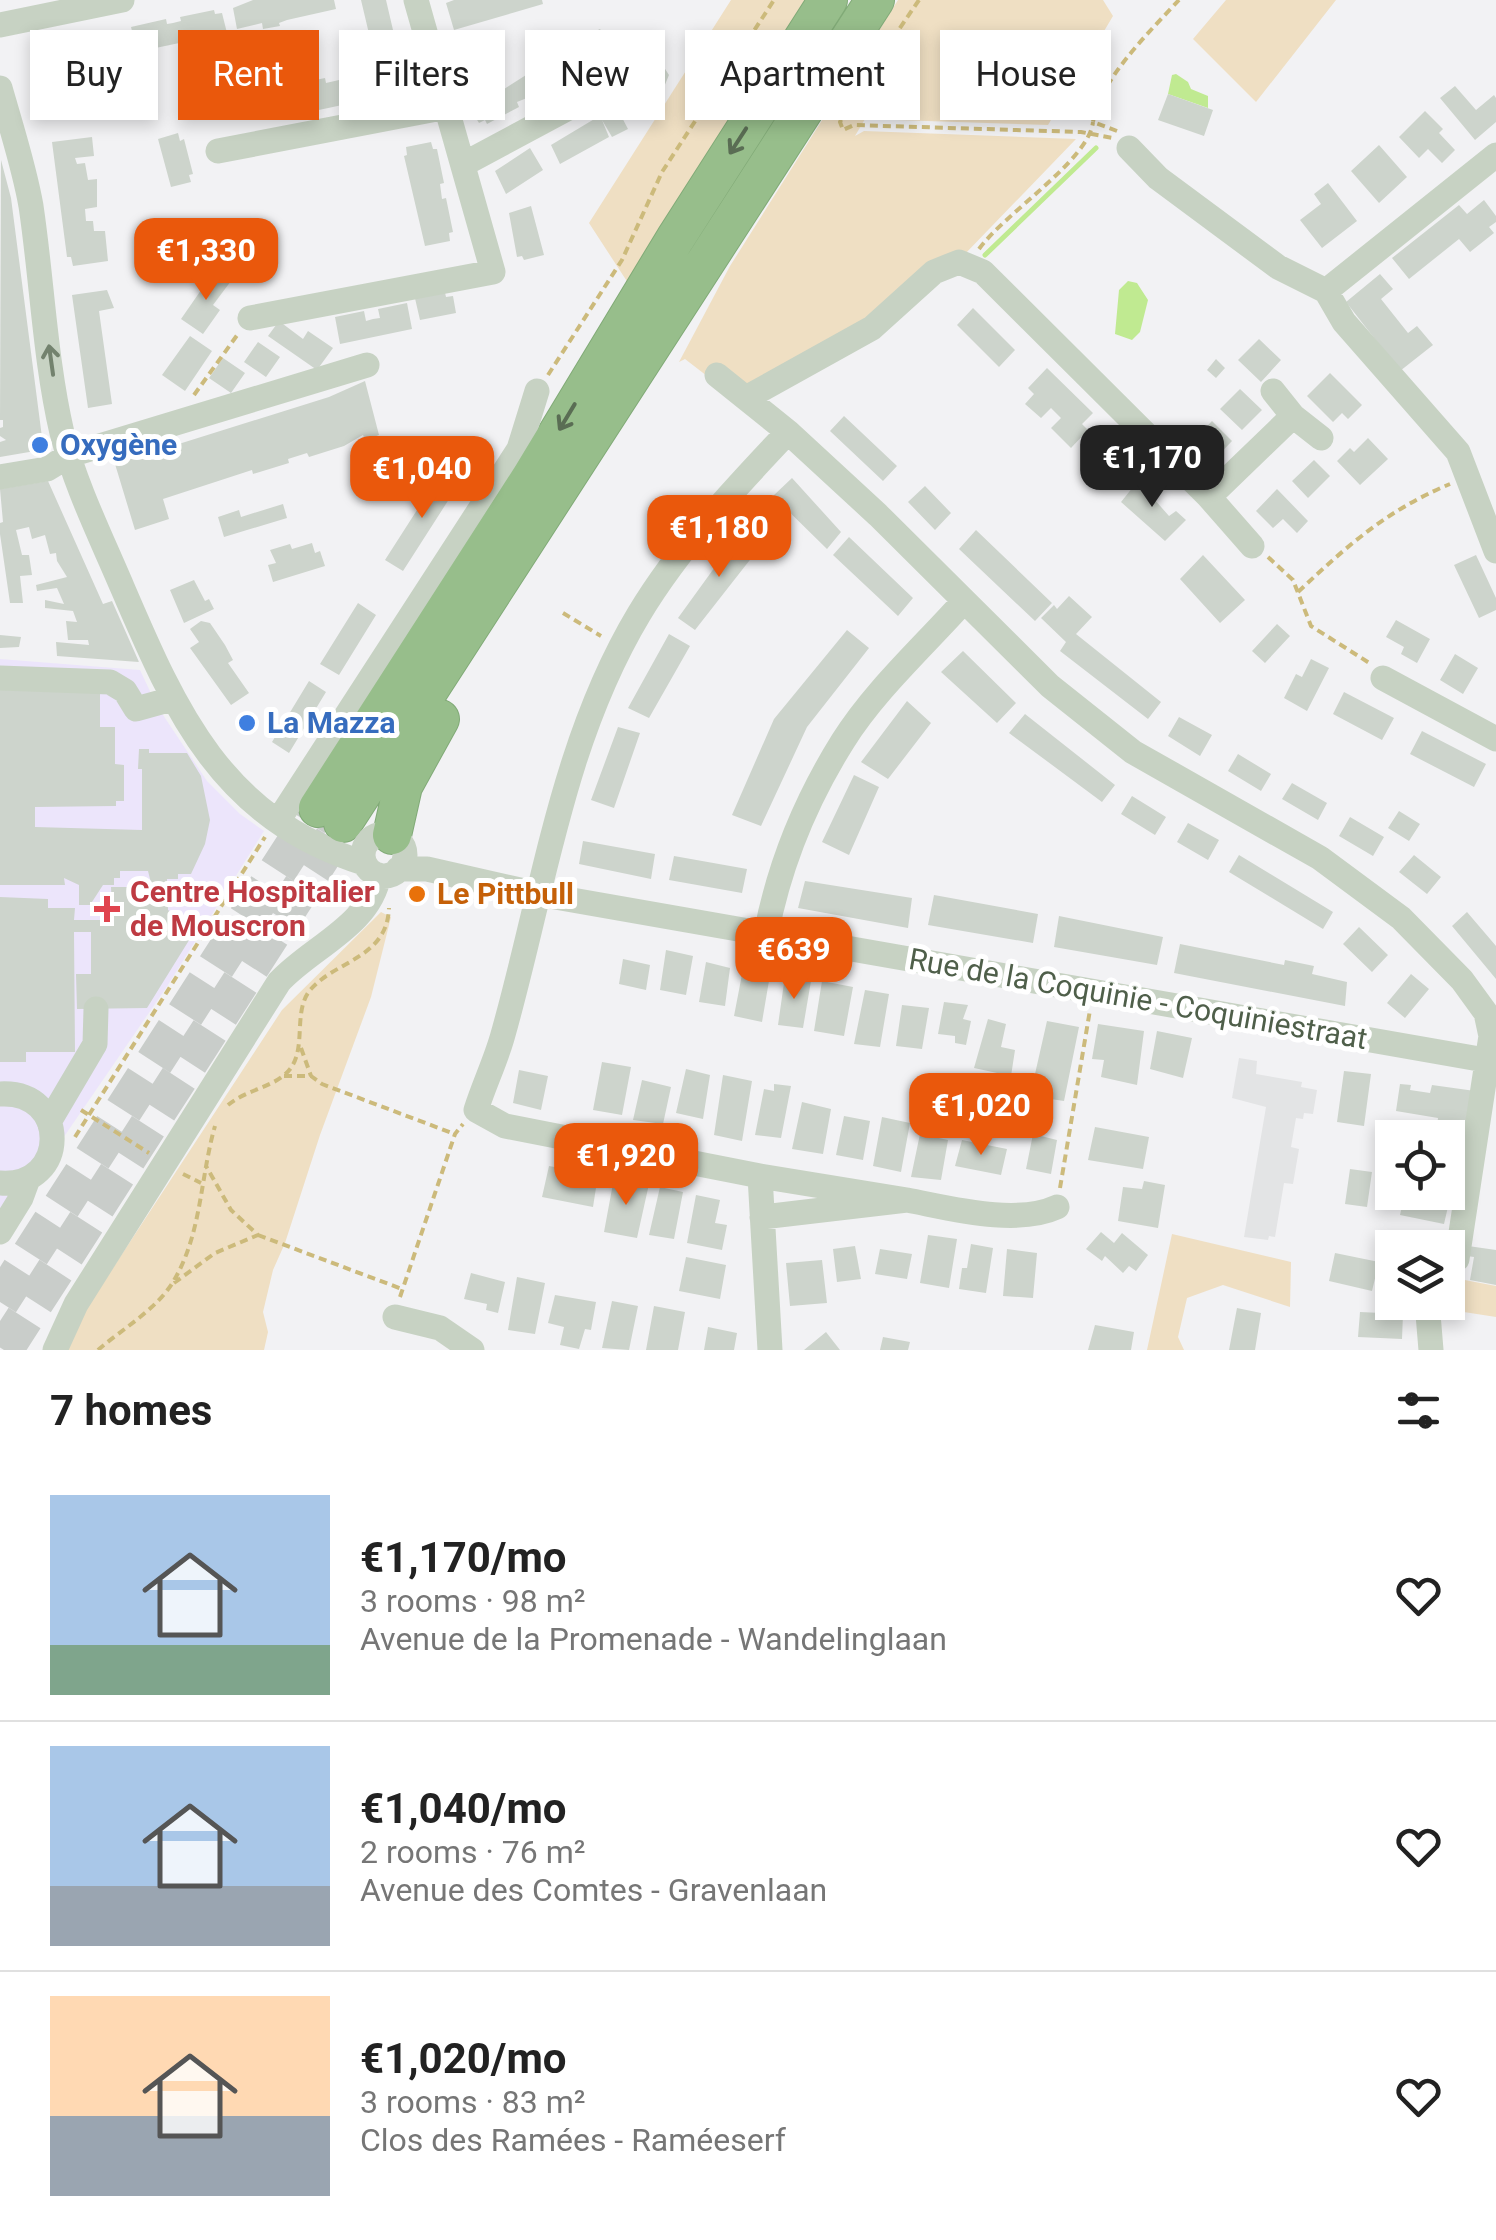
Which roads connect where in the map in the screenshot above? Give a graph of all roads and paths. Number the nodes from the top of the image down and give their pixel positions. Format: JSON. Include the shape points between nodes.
{"nodes":[{"id":1,"x":122,"y":0,"type":"edge"},
{"id":2,"x":416,"y":0,"type":"edge"},
{"id":3,"x":774,"y":0,"type":"edge"},
{"id":4,"x":828,"y":0,"type":"edge"},
{"id":5,"x":876,"y":0,"type":"edge"},
{"id":6,"x":919,"y":0,"type":"edge"},
{"id":7,"x":1179,"y":0,"type":"edge"},
{"id":8,"x":0,"y":25,"type":"edge"},
{"id":9,"x":425,"y":30,"type":"edge"},
{"id":10,"x":0,"y":88,"type":"edge"},
{"id":11,"x":385,"y":120,"type":"edge"},
{"id":12,"x":451,"y":120,"type":"edge"},
{"id":13,"x":546,"y":120,"type":"edge"},
{"id":14,"x":1093,"y":122,"type":"junction"},
{"id":15,"x":1092,"y":133,"type":"junction"},
{"id":16,"x":1128,"y":142,"type":"junction"},
{"id":17,"x":218,"y":152,"type":"dead end"},
{"id":18,"x":1496,"y":155,"type":"edge"},
{"id":19,"x":464,"y":164,"type":"junction"},
{"id":20,"x":967,"y":265,"type":"junction"},
{"id":21,"x":1326,"y":291,"type":"junction"},
{"id":22,"x":680,"y":303,"type":"junction"},
{"id":23,"x":250,"y":318,"type":"joint"},
{"id":24,"x":367,"y":365,"type":"dead end"},
{"id":25,"x":717,"y":375,"type":"dead end"},
{"id":26,"x":537,"y":391,"type":"joint"},
{"id":27,"x":1273,"y":391,"type":"dead end"},
{"id":28,"x":746,"y":398,"type":"junction"},
{"id":29,"x":1293,"y":416,"type":"junction"},
{"id":30,"x":174,"y":422,"type":"junction"},
{"id":31,"x":788,"y":432,"type":"junction"},
{"id":32,"x":1320,"y":438,"type":"dead end"},
{"id":33,"x":70,"y":455,"type":"junction"},
{"id":34,"x":1468,"y":476,"type":"junction"},
{"id":35,"x":0,"y":477,"type":"edge"},
{"id":36,"x":1209,"y":497,"type":"junction"},
{"id":37,"x":1252,"y":546,"type":"joint"},
{"id":38,"x":1496,"y":550,"type":"edge"},
{"id":39,"x":1298,"y":592,"type":"junction"},
{"id":40,"x":964,"y":601,"type":"junction"},
{"id":41,"x":563,"y":612,"type":"dead end"},
{"id":42,"x":621,"y":648,"type":"junction"},
{"id":43,"x":0,"y":678,"type":"edge"},
{"id":44,"x":1383,"y":678,"type":"joint"},
{"id":45,"x":172,"y":699,"type":"junction"},
{"id":46,"x":1496,"y":739,"type":"edge"},
{"id":47,"x":278,"y":821,"type":"junction"},
{"id":48,"x":367,"y":852,"type":"junction"},
{"id":49,"x":538,"y":894,"type":"junction"},
{"id":50,"x":766,"y":934,"type":"junction"},
{"id":51,"x":1093,"y":992,"type":"junction"},
{"id":52,"x":96,"y":1008,"type":"dead end"},
{"id":53,"x":300,"y":1044,"type":"junction"},
{"id":54,"x":1491,"y":1055,"type":"edge"},
{"id":55,"x":284,"y":1076,"type":"junction"},
{"id":56,"x":311,"y":1076,"type":"junction"},
{"id":57,"x":0,"y":1094,"type":"edge"},
{"id":58,"x":225,"y":1108,"type":"dead end"},
{"id":59,"x":476,"y":1110,"type":"junction"},
{"id":60,"x":220,"y":1116,"type":"dead end"},
{"id":61,"x":49,"y":1122,"type":"junction"},
{"id":62,"x":454,"y":1134,"type":"junction"},
{"id":63,"x":165,"y":1163,"type":"junction"},
{"id":64,"x":206,"y":1166,"type":"junction"},
{"id":65,"x":760,"y":1176,"type":"junction"},
{"id":66,"x":28,"y":1179,"type":"junction"},
{"id":67,"x":0,"y":1183,"type":"edge"},
{"id":68,"x":201,"y":1183,"type":"junction"},
{"id":69,"x":906,"y":1200,"type":"junction"},
{"id":70,"x":1057,"y":1207,"type":"joint"},
{"id":71,"x":762,"y":1217,"type":"junction"},
{"id":72,"x":1462,"y":1230,"type":"edge"},
{"id":73,"x":0,"y":1232,"type":"edge"},
{"id":74,"x":258,"y":1234,"type":"junction"},
{"id":75,"x":172,"y":1284,"type":"junction"},
{"id":76,"x":402,"y":1289,"type":"junction"},
{"id":77,"x":395,"y":1316,"type":"joint"},
{"id":78,"x":1429,"y":1320,"type":"edge"},
{"id":79,"x":55,"y":1350,"type":"edge"},
{"id":80,"x":98,"y":1350,"type":"edge"},
{"id":81,"x":472,"y":1350,"type":"edge"},
{"id":82,"x":770,"y":1350,"type":"edge"},
{"id":83,"x":1431,"y":1350,"type":"edge"}],
"edges":[{"from":1,"to":8,"type":"street"},
{"from":2,"to":9,"type":"street"},
{"from":3,"to":26,"type":"path","via":[[662,172],[622,260]]},
{"from":4,"to":48,"type":"highway","one_way":true,"via":[[531,477]]},
{"from":5,"to":22,"type":"highway"},
{"from":6,"to":15,"type":"path","via":[[855,94],[840,122],[843,130],[854,125]]},
{"from":7,"to":14,"type":"path","via":[[1111,78]]},
{"from":33,"to":10,"type":"street","one_way":true,"via":[[27,184]]},
{"from":11,"to":17,"type":"street"},
{"from":12,"to":19,"type":"street"},
{"from":13,"to":19,"type":"street"},
{"from":14,"to":15,"type":"path"},
{"from":14,"to":16,"type":"path"},
{"from":15,"to":16,"type":"path"},
{"from":15,"to":20,"type":"path"},
{"from":16,"to":21,"type":"street","via":[[1158,178],[1278,267]]},
{"from":18,"to":21,"type":"street"},
{"from":19,"to":23,"type":"street","via":[[494,272]]},
{"from":20,"to":28,"type":"street","via":[[934,272],[872,328]]},
{"from":20,"to":36,"type":"street","via":[[983,272]]},
{"from":21,"to":34,"type":"street","via":[[1344,322],[1458,452]]},
{"from":22,"to":48,"type":"highway"},
{"from":22,"to":48,"type":"highway","via":[[653,368],[591,478],[415,760]]},
{"from":23,"to":30,"type":"path"},
{"from":24,"to":30,"type":"street"},
{"from":25,"to":28,"type":"street"},
{"from":26,"to":47,"type":"street","via":[[519,449]]},
{"from":27,"to":29,"type":"street"},
{"from":28,"to":31,"type":"street"},
{"from":29,"to":32,"type":"street"},
{"from":29,"to":36,"type":"street"},
{"from":30,"to":33,"type":"street"},
{"from":31,"to":40,"type":"street"},
{"from":31,"to":42,"type":"street","via":[[690,541]]},
{"from":33,"to":35,"type":"street","via":[[47,468]]},
{"from":33,"to":45,"type":"street"},
{"from":34,"to":38,"type":"street"},
{"from":34,"to":39,"type":"path","via":[[1410,500],[1359,535]]},
{"from":36,"to":37,"type":"street"},
{"from":37,"to":39,"type":"path"},
{"from":39,"to":44,"type":"path","via":[[1311,626],[1367,660]]},
{"from":40,"to":50,"type":"street","via":[[844,739],[793,838]]},
{"from":40,"to":54,"type":"street","via":[[1050,686],[1133,752],[1320,858],[1402,918],[1486,1013]]},
{"from":41,"to":42,"type":"path"},
{"from":42,"to":49,"type":"street","via":[[576,754]]},
{"from":43,"to":45,"type":"street","via":[[110,682],[136,709]]},
{"from":44,"to":46,"type":"street"},
{"from":45,"to":47,"type":"street","via":[[220,770]]},
{"from":47,"to":48,"type":"street"},
{"from":47,"to":63,"type":"path","via":[[89,1115]]},
{"from":48,"to":49,"type":"street","name":"Rue de la Coquinie - Coquiniestraat"},
{"from":48,"to":53,"type":"path","via":[[390,909],[383,932],[364,954],[312,987],[304,1000]]},
{"from":48,"to":63,"type":"street","via":[[350,924],[279,982]]},
{"from":49,"to":50,"type":"street","name":"Rue de la Coquinie - Coquiniestraat"},
{"from":49,"to":59,"type":"street","via":[[502,1040]]},
{"from":50,"to":51,"type":"street","name":"Rue de la Coquinie - Coquiniestraat"},
{"from":51,"to":54,"type":"street","name":"Rue de la Coquinie - Coquiniestraat"},
{"from":51,"to":70,"type":"path"},
{"from":52,"to":61,"type":"street","via":[[95,1044]]},
{"from":53,"to":55,"type":"path"},
{"from":53,"to":56,"type":"path"},
{"from":54,"to":72,"type":"street"},
{"from":55,"to":56,"type":"path"},
{"from":55,"to":58,"type":"path"},
{"from":56,"to":62,"type":"path"},
{"from":57,"to":61,"type":"street","via":[[30,1100]]},
{"from":59,"to":62,"type":"path"},
{"from":59,"to":65,"type":"street","via":[[505,1126]]},
{"from":60,"to":64,"type":"path"},
{"from":61,"to":66,"type":"street","via":[[49,1157]]},
{"from":62,"to":76,"type":"path"},
{"from":63,"to":68,"type":"path"},
{"from":63,"to":79,"type":"street","via":[[76,1304]]},
{"from":64,"to":68,"type":"path"},
{"from":64,"to":74,"type":"path","via":[[231,1210]]},
{"from":65,"to":69,"type":"street"},
{"from":65,"to":71,"type":"street"},
{"from":66,"to":67,"type":"street"},
{"from":66,"to":73,"type":"street"},
{"from":68,"to":75,"type":"path","via":[[191,1245]]},
{"from":69,"to":70,"type":"street","via":[[980,1214]]},
{"from":69,"to":71,"type":"street"},
{"from":71,"to":82,"type":"street"},
{"from":74,"to":75,"type":"path"},
{"from":74,"to":76,"type":"path"},
{"from":75,"to":80,"type":"path"},
{"from":76,"to":77,"type":"path"},
{"from":77,"to":81,"type":"street","via":[[440,1328]]},
{"from":78,"to":83,"type":"street"}]}
